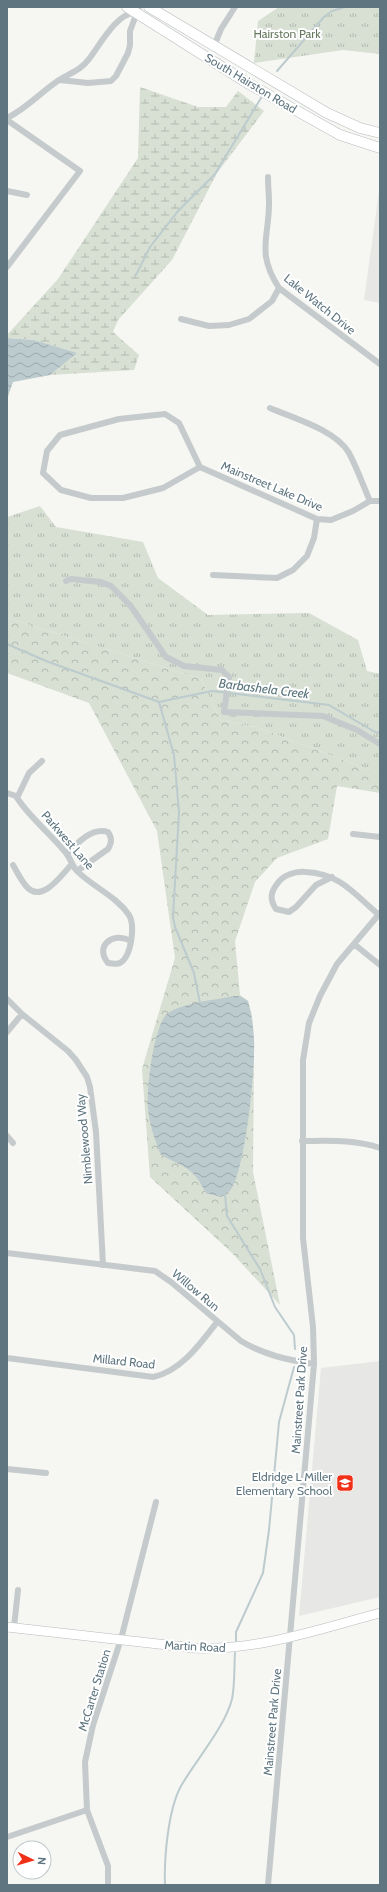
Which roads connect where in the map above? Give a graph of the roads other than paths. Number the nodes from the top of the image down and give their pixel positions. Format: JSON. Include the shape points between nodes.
{"nodes":[{"id":1,"x":127,"y":7,"type":"edge"},
{"id":2,"x":149,"y":7,"type":"edge"},
{"id":3,"x":235,"y":7,"type":"edge"},
{"id":4,"x":138,"y":10,"type":"edge"},
{"id":5,"x":214,"y":46,"type":"junction"},
{"id":6,"x":60,"y":80,"type":"junction"},
{"id":7,"x":7,"y":119,"type":"edge"},
{"id":8,"x":380,"y":134,"type":"edge"},
{"id":9,"x":380,"y":148,"type":"edge"},
{"id":10,"x":268,"y":178,"type":"dead end"},
{"id":11,"x":7,"y":191,"type":"edge"},
{"id":12,"x":27,"y":195,"type":"dead end"},
{"id":13,"x":7,"y":267,"type":"edge"},
{"id":14,"x":279,"y":288,"type":"junction"},
{"id":15,"x":181,"y":319,"type":"dead end"},
{"id":16,"x":380,"y":364,"type":"edge"},
{"id":17,"x":270,"y":408,"type":"dead end"},
{"id":18,"x":200,"y":467,"type":"junction"},
{"id":19,"x":370,"y":500,"type":"junction"},
{"id":20,"x":380,"y":501,"type":"edge"},
{"id":21,"x":317,"y":519,"type":"junction"},
{"id":22,"x":212,"y":575,"type":"dead end"},
{"id":23,"x":66,"y":581,"type":"dead end"},
{"id":24,"x":380,"y":744,"type":"edge"},
{"id":25,"x":42,"y":761,"type":"dead end"},
{"id":26,"x":7,"y":793,"type":"edge"},
{"id":27,"x":17,"y":798,"type":"junction"},
{"id":28,"x":352,"y":834,"type":"dead end"},
{"id":29,"x":380,"y":837,"type":"edge"},
{"id":30,"x":67,"y":854,"type":"junction"},
{"id":31,"x":72,"y":864,"type":"junction"},
{"id":32,"x":13,"y":865,"type":"dead end"},
{"id":33,"x":77,"y":871,"type":"junction"},
{"id":34,"x":332,"y":877,"type":"junction"},
{"id":35,"x":379,"y":914,"type":"edge"},
{"id":36,"x":131,"y":941,"type":"junction"},
{"id":37,"x":354,"y":944,"type":"junction"},
{"id":38,"x":380,"y":965,"type":"edge"},
{"id":39,"x":7,"y":999,"type":"edge"},
{"id":40,"x":22,"y":1014,"type":"junction"},
{"id":41,"x":7,"y":1032,"type":"edge"},
{"id":42,"x":7,"y":1136,"type":"edge"},
{"id":43,"x":302,"y":1141,"type":"junction"},
{"id":44,"x":14,"y":1143,"type":"dead end"},
{"id":45,"x":380,"y":1148,"type":"edge"},
{"id":46,"x":7,"y":1253,"type":"edge"},
{"id":47,"x":103,"y":1265,"type":"junction"},
{"id":48,"x":218,"y":1322,"type":"junction"},
{"id":49,"x":7,"y":1358,"type":"edge"},
{"id":50,"x":314,"y":1364,"type":"junction"},
{"id":51,"x":7,"y":1469,"type":"edge"},
{"id":52,"x":46,"y":1472,"type":"dead end"},
{"id":53,"x":156,"y":1502,"type":"dead end"},
{"id":54,"x":18,"y":1590,"type":"dead end"},
{"id":55,"x":380,"y":1613,"type":"edge"},
{"id":56,"x":10,"y":1627,"type":"edge"},
{"id":57,"x":290,"y":1637,"type":"junction"},
{"id":58,"x":121,"y":1639,"type":"junction"},
{"id":59,"x":87,"y":1810,"type":"junction"},
{"id":60,"x":7,"y":1837,"type":"edge"},
{"id":61,"x":108,"y":1885,"type":"edge"},
{"id":62,"x":268,"y":1885,"type":"edge"}],
"edges":[{"from":1,"to":4,"type":"main road","name":"South Hairston Road"},
{"from":2,"to":5,"type":"main road","name":"South Hairston Road"},
{"from":3,"to":5,"type":"street"},
{"from":4,"to":6,"type":"street","via":[[122,18],[88,60],[78,70]]},
{"from":4,"to":6,"type":"street","via":[[130,31],[128,53],[111,81],[88,83]]},
{"from":4,"to":9,"type":"main road","name":"South Hairston Road","via":[[249,84],[334,131]]},
{"from":5,"to":8,"type":"main road","name":"South Hairston Road","via":[[327,113]]},
{"from":6,"to":7,"type":"street"},
{"from":7,"to":13,"type":"street","via":[[80,171]]},
{"from":10,"to":14,"type":"street","name":"Lake Watch Drive","via":[[270,203],[264,248],[266,263]]},
{"from":11,"to":12,"type":"street"},
{"from":14,"to":15,"type":"street","via":[[272,301],[249,319],[230,325],[209,326]]},
{"from":14,"to":16,"type":"street","name":"Lake Watch Drive"},
{"from":17,"to":19,"type":"street","via":[[337,439],[348,452]]},
{"from":18,"to":18,"type":"street","via":[[179,423],[165,414],[119,418],[60,435],[47,451],[43,473],[61,490],[91,498],[123,498],[163,488]]},
{"from":18,"to":21,"type":"street","name":"Mainstreet Lake Drive"},
{"from":19,"to":20,"type":"street"},
{"from":19,"to":21,"type":"street","name":"Mainstreet Lake Drive","via":[[331,520]]},
{"from":21,"to":22,"type":"street","via":[[314,538],[306,556],[293,570],[277,578]]},
{"from":23,"to":24,"type":"street","via":[[101,582],[111,586],[130,605],[166,657],[184,666],[222,670],[229,677],[224,712],[323,716],[357,730]]},
{"from":25,"to":27,"type":"street","via":[[29,773]]},
{"from":26,"to":27,"type":"street","name":"Parkwest Lane"},
{"from":27,"to":30,"type":"street","name":"Parkwest Lane"},
{"from":28,"to":29,"type":"street"},
{"from":30,"to":31,"type":"street","name":"Parkwest Lane"},
{"from":30,"to":33,"type":"street","via":[[95,831],[108,832],[111,837],[108,849]]},
{"from":31,"to":32,"type":"street","via":[[42,892],[34,892],[27,887]]},
{"from":31,"to":33,"type":"street","name":"Parkwest Lane"},
{"from":33,"to":36,"type":"street","name":"Parkwest Lane","via":[[128,913],[132,928]]},
{"from":34,"to":34,"type":"street","via":[[321,873],[298,871],[285,876],[273,889],[272,903],[276,909],[289,912],[316,885]]},
{"from":34,"to":35,"type":"street","via":[[350,888]]},
{"from":35,"to":37,"type":"street","name":"Mainstreet Park Drive"},
{"from":36,"to":36,"type":"street","name":"Parkwest Lane","via":[[122,962],[108,963],[104,958],[105,944],[109,939],[119,937]]},
{"from":37,"to":38,"type":"street"},
{"from":37,"to":43,"type":"street","name":"Mainstreet Park Drive","via":[[338,964],[309,1023],[303,1060]]},
{"from":39,"to":40,"type":"street","name":"Nimblewood Way"},
{"from":40,"to":41,"type":"street"},
{"from":40,"to":47,"type":"street","name":"Nimblewood Way","via":[[68,1051],[87,1077],[96,1132]]},
{"from":42,"to":44,"type":"street"},
{"from":43,"to":45,"type":"street","via":[[346,1141]]},
{"from":43,"to":50,"type":"street","name":"Mainstreet Park Drive","via":[[302,1238],[313,1327]]},
{"from":46,"to":47,"type":"street","name":"Willow Run"},
{"from":47,"to":48,"type":"street","name":"Willow Run","via":[[154,1271],[172,1282]]},
{"from":48,"to":49,"type":"street","name":"Millard Road","via":[[172,1370],[153,1377]]},
{"from":48,"to":50,"type":"street","name":"Willow Run","via":[[253,1348],[279,1358]]},
{"from":50,"to":57,"type":"street","name":"Mainstreet Park Drive"},
{"from":51,"to":52,"type":"street"},
{"from":53,"to":58,"type":"street","name":"McCarter Station"},
{"from":54,"to":56,"type":"street"},
{"from":55,"to":57,"type":"street","name":"Martin Road"},
{"from":56,"to":58,"type":"street","name":"Martin Road"},
{"from":57,"to":58,"type":"street","name":"Martin Road","via":[[220,1649]]},
{"from":57,"to":62,"type":"street","name":"Mainstreet Park Drive"},
{"from":58,"to":59,"type":"street","name":"McCarter Station","via":[[93,1725],[85,1762]]},
{"from":59,"to":60,"type":"street"},
{"from":59,"to":61,"type":"street","name":"McCarter Station","via":[[108,1866]]}]}
